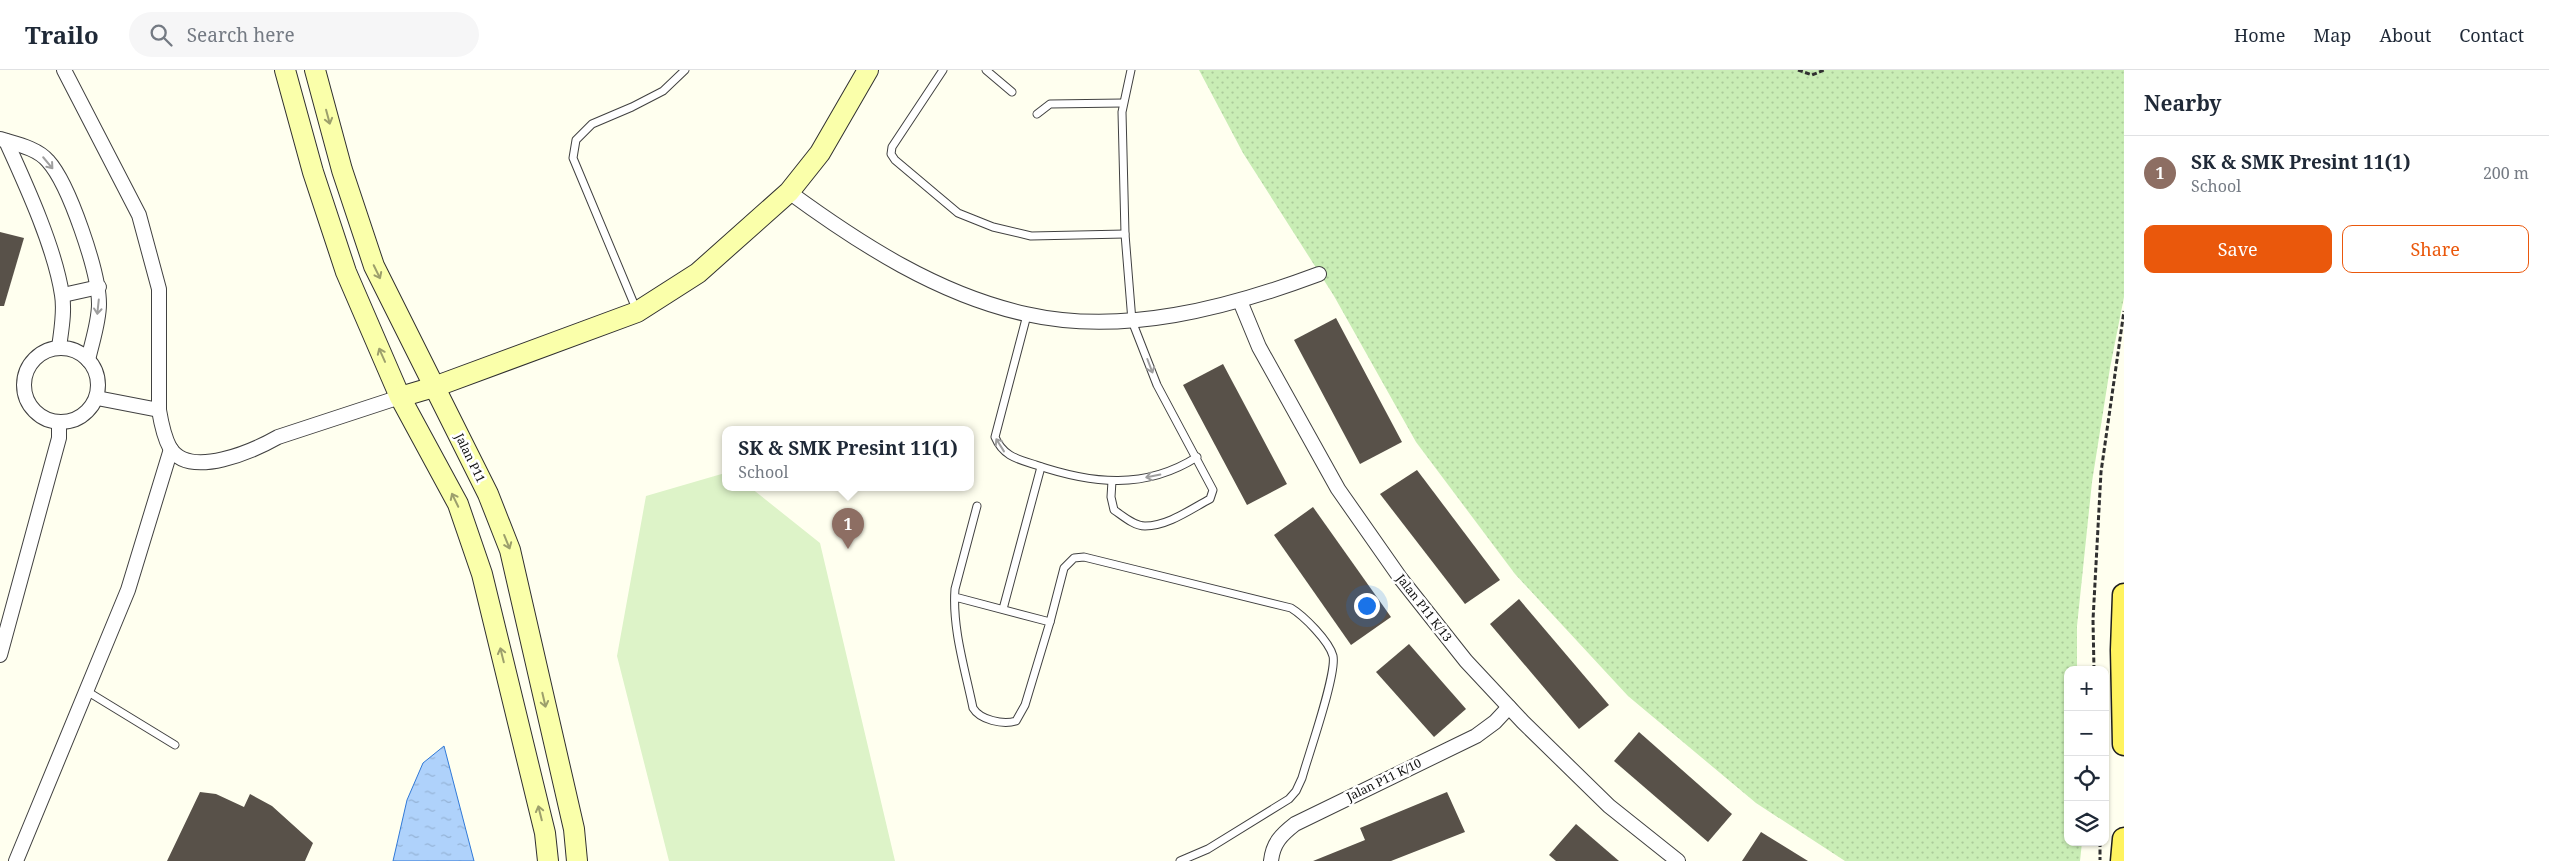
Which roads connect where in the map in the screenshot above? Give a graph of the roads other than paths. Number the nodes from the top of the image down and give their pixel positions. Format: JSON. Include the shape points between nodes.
{"nodes":[{"id":1,"x":64,"y":70,"type":"edge"},
{"id":2,"x":286,"y":70,"type":"edge"},
{"id":3,"x":315,"y":70,"type":"edge"},
{"id":4,"x":685,"y":70,"type":"edge"},
{"id":5,"x":868,"y":70,"type":"edge"},
{"id":6,"x":943,"y":70,"type":"edge"},
{"id":7,"x":986,"y":70,"type":"edge"},
{"id":8,"x":1131,"y":70,"type":"edge"},
{"id":9,"x":1012,"y":92,"type":"dead end"},
{"id":10,"x":1123,"y":102,"type":"junction"},
{"id":11,"x":1037,"y":114,"type":"dead end"},
{"id":12,"x":3,"y":140,"type":"edge"},
{"id":13,"x":789,"y":192,"type":"junction"},
{"id":14,"x":1125,"y":234,"type":"junction"},
{"id":15,"x":1319,"y":274,"type":"dead end"},
{"id":16,"x":99,"y":287,"type":"junction"},
{"id":17,"x":62,"y":295,"type":"junction"},
{"id":18,"x":1240,"y":301,"type":"junction"},
{"id":19,"x":637,"y":312,"type":"junction"},
{"id":20,"x":1027,"y":314,"type":"junction"},
{"id":21,"x":1132,"y":321,"type":"junction"},
{"id":22,"x":59,"y":348,"type":"junction"},
{"id":23,"x":88,"y":360,"type":"junction"},
{"id":24,"x":434,"y":387,"type":"junction"},
{"id":25,"x":400,"y":397,"type":"junction"},
{"id":26,"x":97,"y":398,"type":"junction"},
{"id":27,"x":159,"y":410,"type":"junction"},
{"id":28,"x":59,"y":422,"type":"junction"},
{"id":29,"x":171,"y":449,"type":"junction"},
{"id":30,"x":1197,"y":457,"type":"junction"},
{"id":31,"x":1041,"y":467,"type":"junction"},
{"id":32,"x":1112,"y":481,"type":"junction"},
{"id":33,"x":977,"y":506,"type":"dead end"},
{"id":34,"x":2124,"y":595,"type":"edge"},
{"id":35,"x":954,"y":597,"type":"junction"},
{"id":36,"x":1003,"y":609,"type":"junction"},
{"id":37,"x":1050,"y":622,"type":"junction"},
{"id":38,"x":0,"y":655,"type":"edge"},
{"id":39,"x":85,"y":690,"type":"junction"},
{"id":40,"x":1509,"y":707,"type":"junction"},
{"id":41,"x":2124,"y":744,"type":"edge"},
{"id":42,"x":175,"y":745,"type":"dead end"},
{"id":43,"x":2124,"y":839,"type":"edge"},
{"id":44,"x":16,"y":861,"type":"edge"},
{"id":45,"x":548,"y":861,"type":"edge"},
{"id":46,"x":577,"y":861,"type":"edge"},
{"id":47,"x":1180,"y":861,"type":"edge"},
{"id":48,"x":1271,"y":861,"type":"edge"},
{"id":49,"x":1678,"y":861,"type":"edge"},
{"id":50,"x":2122,"y":861,"type":"edge"}],
"edges":[{"from":1,"to":27,"type":"street","via":[[142,224],[160,289]]},
{"from":25,"to":2,"type":"main road","one_way":true,"via":[[346,272],[313,172]]},
{"from":3,"to":24,"type":"main road","name":"Jalan P11","one_way":true,"via":[[342,170],[374,266]]},
{"from":4,"to":19,"type":"lane","via":[[663,91],[592,124],[576,140],[573,158]]},
{"from":5,"to":13,"type":"main road","via":[[820,154]]},
{"from":6,"to":14,"type":"lane","via":[[892,147],[895,160],[958,213],[993,227],[1031,236]]},
{"from":7,"to":9,"type":"lane"},
{"from":8,"to":10,"type":"lane"},
{"from":10,"to":11,"type":"lane","via":[[1050,104]]},
{"from":10,"to":14,"type":"lane"},
{"from":12,"to":16,"type":"street","one_way":true,"via":[[33,150],[48,160],[63,186],[86,243]]},
{"from":12,"to":17,"type":"street","via":[[24,181],[52,256]]},
{"from":13,"to":19,"type":"main road","via":[[698,273]]},
{"from":13,"to":20,"type":"street","via":[[843,231],[918,274],[976,298]]},
{"from":14,"to":21,"type":"lane"},
{"from":15,"to":18,"type":"street"},
{"from":16,"to":17,"type":"street"},
{"from":16,"to":23,"type":"street","one_way":true,"via":[[99,307]]},
{"from":17,"to":22,"type":"street"},
{"from":18,"to":21,"type":"street","via":[[1175,316]]},
{"from":18,"to":40,"type":"street","name":"Jalan P11 K/13","via":[[1259,347],[1338,489],[1401,579],[1466,661]]},
{"from":19,"to":24,"type":"main road"},
{"from":20,"to":21,"type":"street","via":[[1074,320]]},
{"from":31,"to":20,"type":"lane","one_way":true,"via":[[1007,455],[995,437]]},
{"from":21,"to":30,"type":"lane","one_way":true,"via":[[1157,385]]},
{"from":22,"to":23,"type":"street","via":[[75,351]]},
{"from":22,"to":28,"type":"street","via":[[47,351],[28,367],[24,392],[36,413],[47,420]]},
{"from":23,"to":26,"type":"street","via":[[98,378]]},
{"from":24,"to":25,"type":"main road"},
{"from":24,"to":46,"type":"main road","name":"Jalan P11","one_way":true,"via":[[488,494],[510,550],[574,829]]},
{"from":25,"to":29,"type":"street","via":[[278,437],[226,460],[195,461]]},
{"from":45,"to":25,"type":"main road","one_way":true,"via":[[545,833],[482,574],[458,504]]},
{"from":26,"to":27,"type":"street"},
{"from":26,"to":28,"type":"street","via":[[82,416]]},
{"from":27,"to":29,"type":"street"},
{"from":28,"to":38,"type":"street","via":[[60,438]]},
{"from":29,"to":39,"type":"street","via":[[128,590]]},
{"from":30,"to":32,"type":"lane","one_way":true,"via":[[1178,469],[1155,477]]},
{"from":30,"to":32,"type":"lane","via":[[1213,495],[1168,521],[1144,526],[1128,520],[1114,510]]},
{"from":31,"to":32,"type":"lane","via":[[1072,477]]},
{"from":31,"to":36,"type":"lane"},
{"from":33,"to":35,"type":"lane"},
{"from":34,"to":41,"type":"main road"},
{"from":35,"to":36,"type":"lane"},
{"from":35,"to":37,"type":"lane","via":[[973,708],[985,718],[1010,723],[1021,716]]},
{"from":36,"to":37,"type":"lane"},
{"from":37,"to":47,"type":"lane","via":[[1064,568],[1074,558],[1084,557],[1291,608],[1309,622],[1330,649],[1333,669],[1296,792],[1208,849]]},
{"from":39,"to":42,"type":"lane"},
{"from":39,"to":44,"type":"street"},
{"from":40,"to":48,"type":"street","name":"Jalan P11 K/10","via":[[1476,736],[1295,824],[1274,846]]},
{"from":40,"to":49,"type":"street","name":"Jalan P11 K/13","via":[[1610,806]]},
{"from":43,"to":50,"type":"main road"}]}
